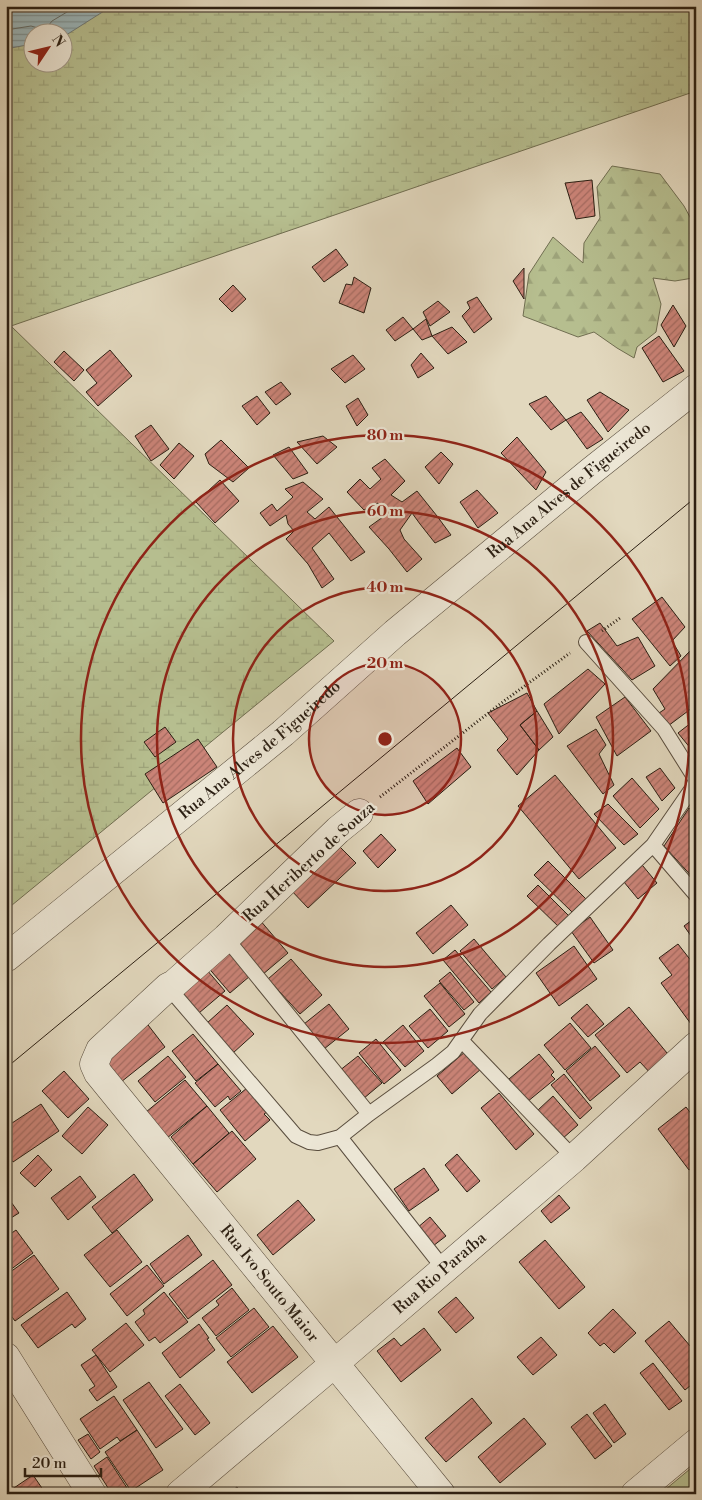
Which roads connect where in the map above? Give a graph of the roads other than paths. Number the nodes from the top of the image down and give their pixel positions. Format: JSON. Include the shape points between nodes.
{"nodes":[{"id":1,"x":696,"y":388,"type":"edge"},
{"id":2,"x":586,"y":642,"type":"road end"},
{"id":3,"x":696,"y":780,"type":"edge"},
{"id":4,"x":359,"y":813,"type":"road end"},
{"id":5,"x":653,"y":845,"type":"junction"},
{"id":6,"x":696,"y":896,"type":"edge"},
{"id":7,"x":226,"y":938,"type":"junction"},
{"id":8,"x":6,"y":958,"type":"edge"},
{"id":9,"x":168,"y":987,"type":"junction"},
{"id":10,"x":462,"y":1040,"type":"junction"},
{"id":11,"x":696,"y":1046,"type":"edge"},
{"id":12,"x":98,"y":1074,"type":"joint"},
{"id":13,"x":369,"y":1114,"type":"junction"},
{"id":14,"x":340,"y":1137,"type":"junction"},
{"id":15,"x":574,"y":1158,"type":"junction"},
{"id":16,"x":444,"y":1269,"type":"junction"},
{"id":17,"x":6,"y":1357,"type":"edge"},
{"id":18,"x":335,"y":1364,"type":"junction"},
{"id":19,"x":696,"y":1443,"type":"edge"},
{"id":20,"x":92,"y":1494,"type":"edge"},
{"id":21,"x":180,"y":1494,"type":"edge"},
{"id":22,"x":441,"y":1494,"type":"edge"},
{"id":23,"x":635,"y":1494,"type":"edge"}],
"edges":[{"from":1,"to":8,"type":"street","name":"Rua Ana Alves de Figueiredo","via":[[395,633],[283,733]]},
{"from":2,"to":3,"type":"lane","via":[[664,728]]},
{"from":3,"to":5,"type":"lane"},
{"from":4,"to":7,"type":"street","name":"Rua Heriberto de Souza"},
{"from":5,"to":6,"type":"lane"},
{"from":5,"to":10,"type":"lane","via":[[480,1014]]},
{"from":7,"to":9,"type":"street","name":"Rua Heriberto de Souza"},
{"from":7,"to":13,"type":"lane"},
{"from":9,"to":12,"type":"street","name":"Rua Heriberto de Souza","via":[[100,1050],[94,1064]]},
{"from":9,"to":14,"type":"lane","via":[[296,1136],[318,1143]]},
{"from":10,"to":13,"type":"lane","via":[[437,1065]]},
{"from":10,"to":15,"type":"lane"},
{"from":11,"to":15,"type":"street","name":"Rua Rio Paraíba"},
{"from":12,"to":18,"type":"street","name":"Rua Ivo Souto Maior"},
{"from":13,"to":14,"type":"lane"},
{"from":14,"to":16,"type":"lane"},
{"from":15,"to":16,"type":"street","name":"Rua Rio Paraíba"},
{"from":16,"to":18,"type":"street","name":"Rua Rio Paraíba"},
{"from":17,"to":20,"type":"street"},
{"from":18,"to":21,"type":"street","name":"Rua Rio Paraíba"},
{"from":18,"to":22,"type":"street","name":"Rua Ivo Souto Maior"},
{"from":19,"to":23,"type":"street"}]}
